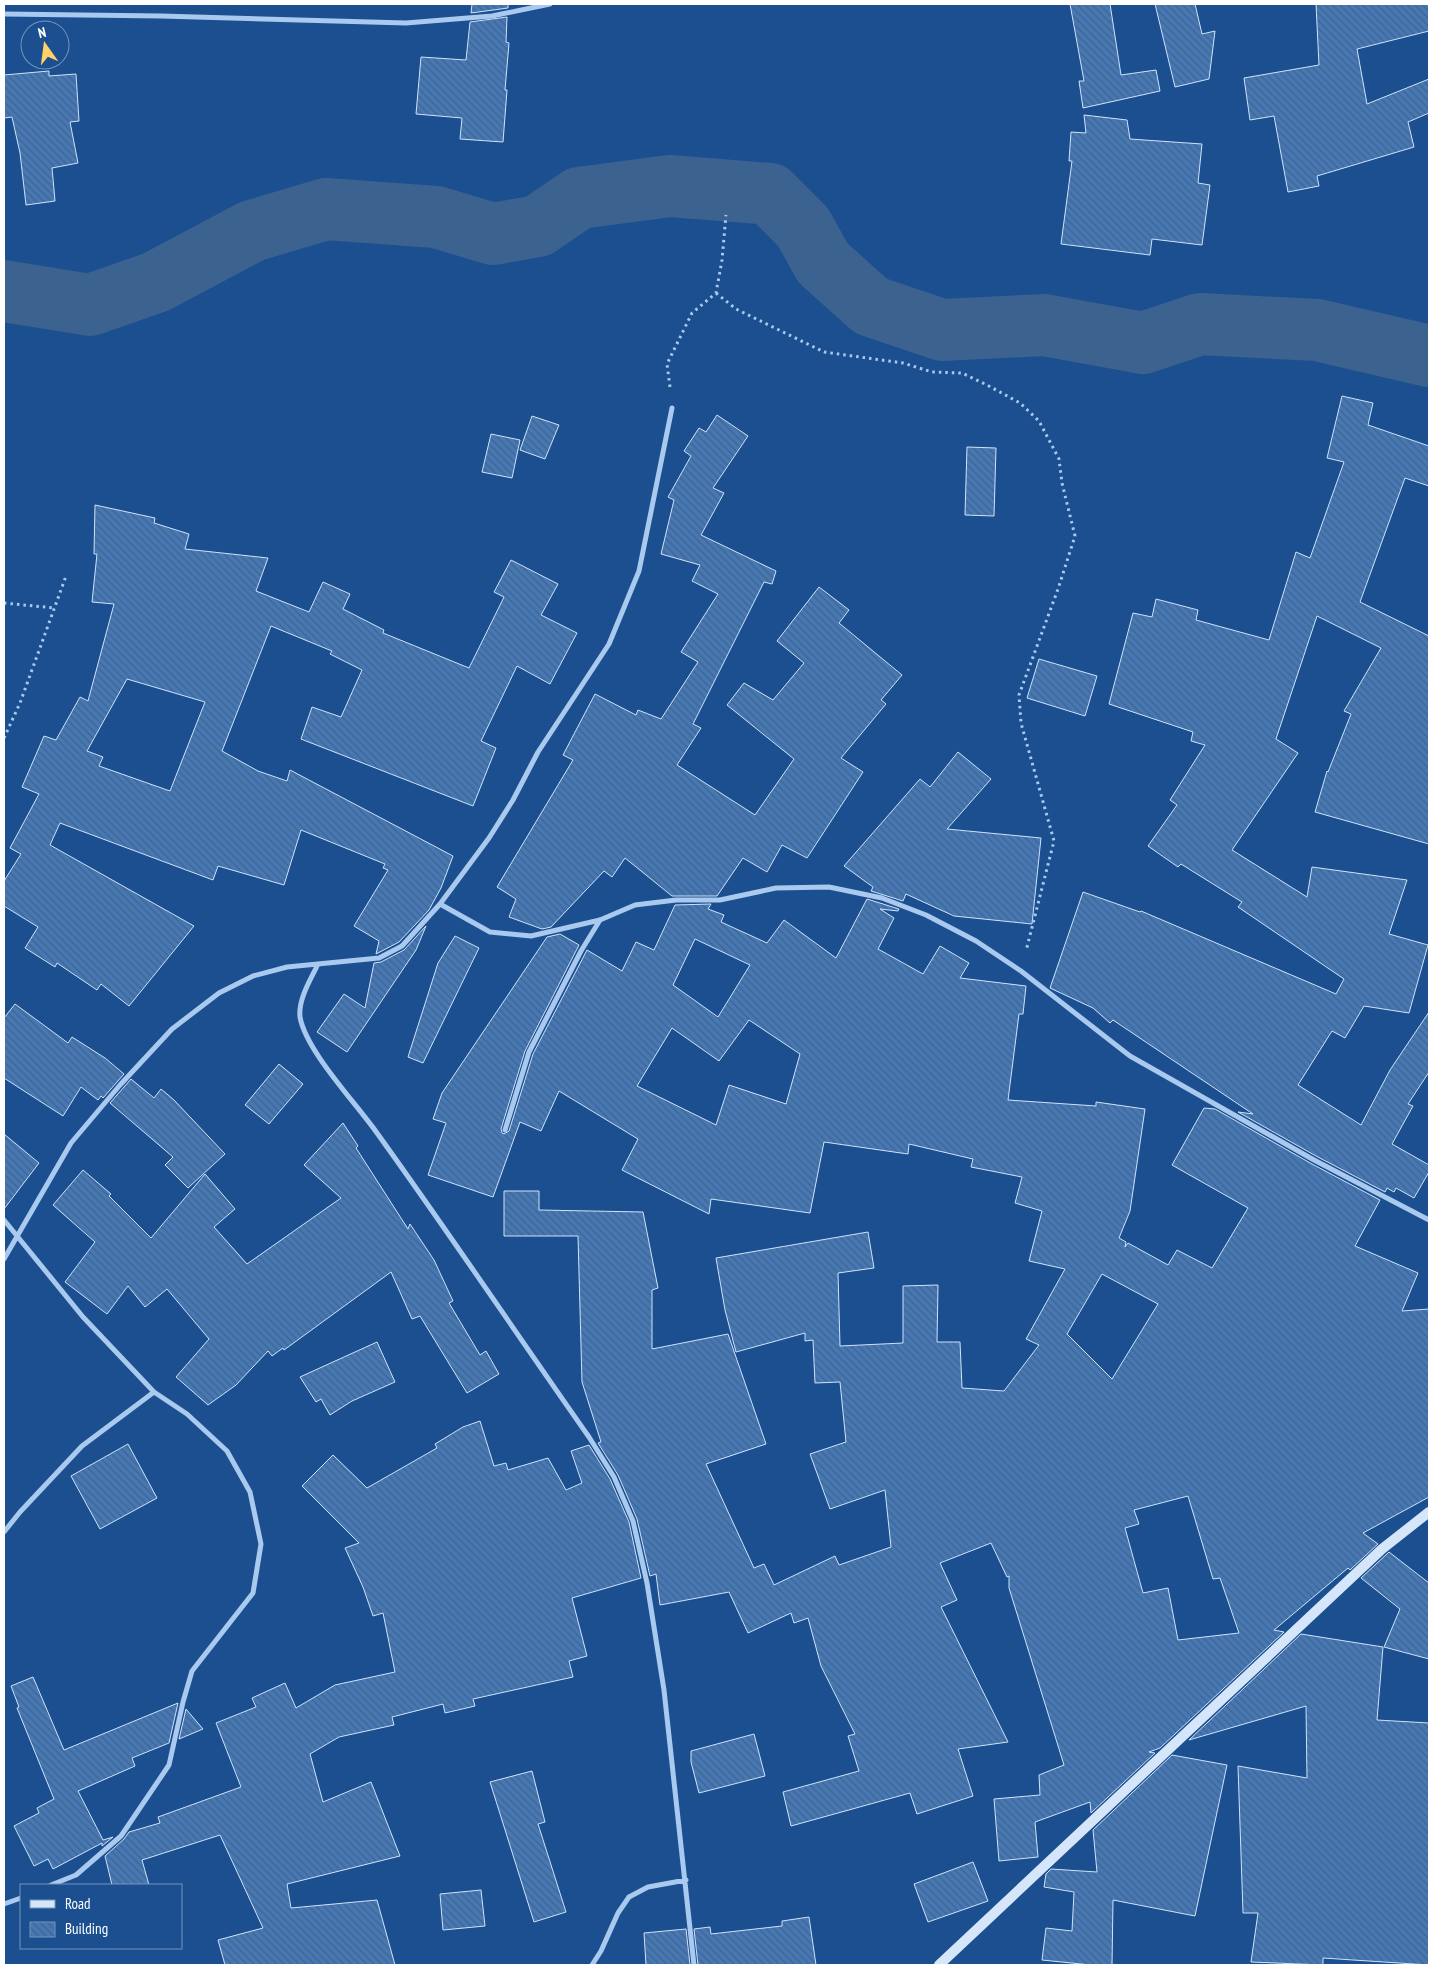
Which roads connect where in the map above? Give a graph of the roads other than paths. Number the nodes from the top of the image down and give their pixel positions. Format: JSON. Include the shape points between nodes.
{"nodes":[{"id":1,"x":550,"y":4,"type":"edge"},
{"id":2,"x":4,"y":14,"type":"edge"},
{"id":3,"x":672,"y":408,"type":"road end"},
{"id":4,"x":440,"y":904,"type":"junction"},
{"id":5,"x":600,"y":920,"type":"junction"},
{"id":6,"x":318,"y":964,"type":"junction"},
{"id":7,"x":505,"y":1130,"type":"dead end"},
{"id":8,"x":4,"y":1220,"type":"edge"},
{"id":9,"x":1429,"y":1220,"type":"edge"},
{"id":10,"x":18,"y":1236,"type":"junction"},
{"id":11,"x":4,"y":1259,"type":"edge"},
{"id":12,"x":154,"y":1392,"type":"junction"},
{"id":13,"x":1429,"y":1512,"type":"edge"},
{"id":14,"x":4,"y":1532,"type":"edge"},
{"id":15,"x":686,"y":1880,"type":"junction"},
{"id":16,"x":54,"y":1884,"type":"edge"},
{"id":17,"x":20,"y":1898,"type":"edge"},
{"id":18,"x":4,"y":1904,"type":"edge"},
{"id":19,"x":592,"y":1965,"type":"edge"},
{"id":20,"x":694,"y":1965,"type":"edge"},
{"id":21,"x":939,"y":1965,"type":"edge"}],
"edges":[{"from":1,"to":2,"type":"street","via":[[492,16],[406,23]]},
{"from":3,"to":4,"type":"street","via":[[639,571],[609,644],[538,752],[494,830]]},
{"from":4,"to":5,"type":"street","via":[[490,932],[531,936]]},
{"from":4,"to":6,"type":"street","via":[[402,946],[379,958]]},
{"from":5,"to":7,"type":"street","via":[[529,1052]]},
{"from":5,"to":9,"type":"street","via":[[635,905],[676,900],[720,900],[776,888],[828,887],[882,898],[926,914],[976,941],[1021,971],[1130,1056],[1314,1160]]},
{"from":6,"to":10,"type":"street","via":[[287,967],[253,976],[219,993],[172,1029],[71,1143]]},
{"from":6,"to":15,"type":"street","via":[[304,993],[300,1015],[306,1035],[588,1437],[614,1478],[633,1522],[647,1583],[664,1690]]},
{"from":8,"to":10,"type":"street"},
{"from":10,"to":11,"type":"street"},
{"from":10,"to":12,"type":"street","via":[[82,1317]]},
{"from":12,"to":14,"type":"street","via":[[82,1446]]},
{"from":12,"to":16,"type":"street","via":[[187,1414],[227,1451],[250,1492],[261,1544],[253,1593],[192,1672],[169,1765],[121,1836],[76,1875]]},
{"from":13,"to":21,"type":"street","via":[[1382,1549]]},
{"from":15,"to":19,"type":"street","via":[[648,1887],[629,1897]]},
{"from":15,"to":20,"type":"street"},
{"from":17,"to":18,"type":"street"}]}
